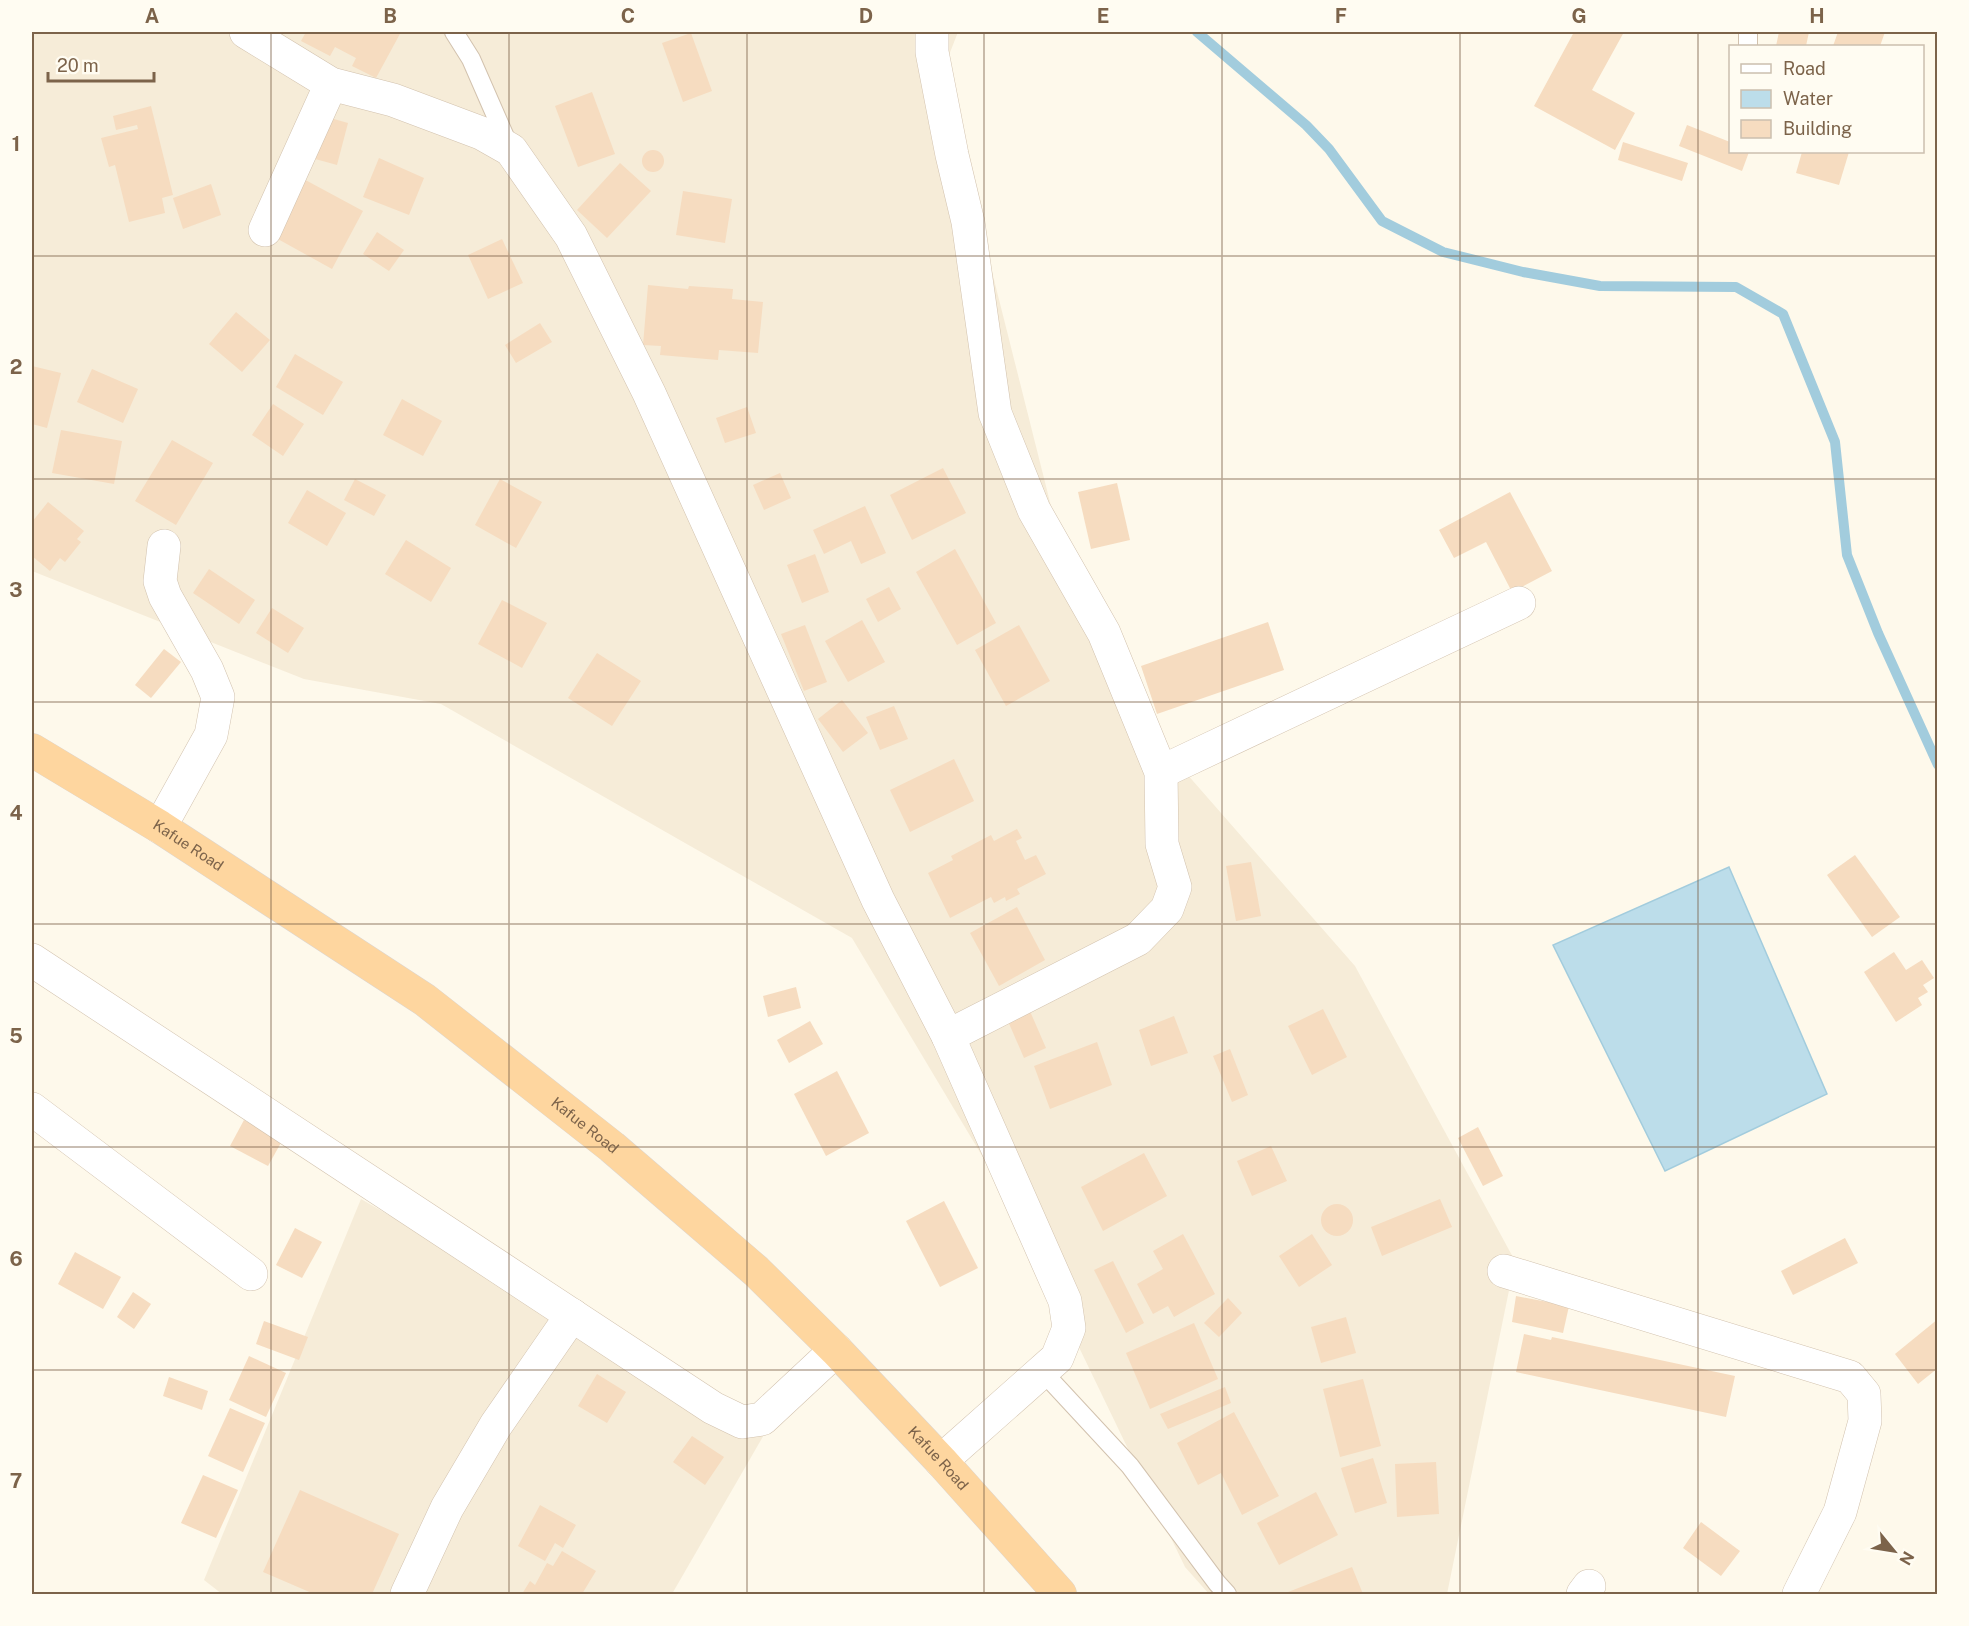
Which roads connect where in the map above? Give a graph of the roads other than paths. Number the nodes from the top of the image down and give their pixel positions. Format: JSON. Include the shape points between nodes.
{"nodes":[{"id":1,"x":246,"y":32,"type":"edge"},
{"id":2,"x":454,"y":32,"type":"edge"},
{"id":3,"x":932,"y":32,"type":"edge"},
{"id":4,"x":331,"y":84,"type":"junction"},
{"id":5,"x":511,"y":150,"type":"junction"},
{"id":6,"x":265,"y":230,"type":"dead end"},
{"id":7,"x":164,"y":546,"type":"dead end"},
{"id":8,"x":1519,"y":603,"type":"dead end"},
{"id":9,"x":32,"y":750,"type":"edge"},
{"id":10,"x":1161,"y":772,"type":"junction"},
{"id":11,"x":160,"y":827,"type":"junction"},
{"id":12,"x":32,"y":960,"type":"edge"},
{"id":13,"x":948,"y":1036,"type":"junction"},
{"id":14,"x":32,"y":1109,"type":"edge"},
{"id":15,"x":1504,"y":1271,"type":"dead end"},
{"id":16,"x":251,"y":1274,"type":"dead end"},
{"id":17,"x":572,"y":1315,"type":"junction"},
{"id":18,"x":836,"y":1350,"type":"junction"},
{"id":19,"x":1042,"y":1371,"type":"junction"},
{"id":20,"x":941,"y":1461,"type":"junction"},
{"id":21,"x":407,"y":1594,"type":"edge"},
{"id":22,"x":1060,"y":1594,"type":"edge"},
{"id":23,"x":1227,"y":1594,"type":"edge"},
{"id":24,"x":1798,"y":1594,"type":"edge"}],
"edges":[{"from":1,"to":4,"type":"street"},
{"from":2,"to":5,"type":"lane","via":[[471,59]]},
{"from":3,"to":10,"type":"street","via":[[932,52],[949,144],[968,222],[995,413],[1034,510],[1104,633]]},
{"from":4,"to":5,"type":"street","via":[[393,100],[481,133]]},
{"from":4,"to":6,"type":"street"},
{"from":5,"to":13,"type":"street","via":[[572,236],[649,393],[878,900]]},
{"from":7,"to":11,"type":"street","via":[[160,581],[165,596],[218,697],[211,735]]},
{"from":8,"to":10,"type":"street"},
{"from":9,"to":11,"type":"highway","name":"Kafue Road"},
{"from":10,"to":13,"type":"street","via":[[1162,844],[1175,887],[1167,909],[1138,939]]},
{"from":11,"to":18,"type":"highway","name":"Kafue Road","via":[[425,1000],[612,1147],[756,1271]]},
{"from":12,"to":17,"type":"street"},
{"from":13,"to":19,"type":"street","via":[[1065,1301],[1069,1328],[1057,1358]]},
{"from":14,"to":16,"type":"street"},
{"from":15,"to":24,"type":"street","via":[[1850,1377],[1864,1394],[1865,1421],[1840,1512]]},
{"from":17,"to":18,"type":"street","via":[[713,1408],[742,1422],[762,1419]]},
{"from":17,"to":21,"type":"street","via":[[491,1434],[447,1508]]},
{"from":18,"to":20,"type":"highway","name":"Kafue Road"},
{"from":19,"to":20,"type":"street"},
{"from":19,"to":23,"type":"lane","via":[[1130,1466]]},
{"from":20,"to":22,"type":"highway","name":"Kafue Road"}]}
